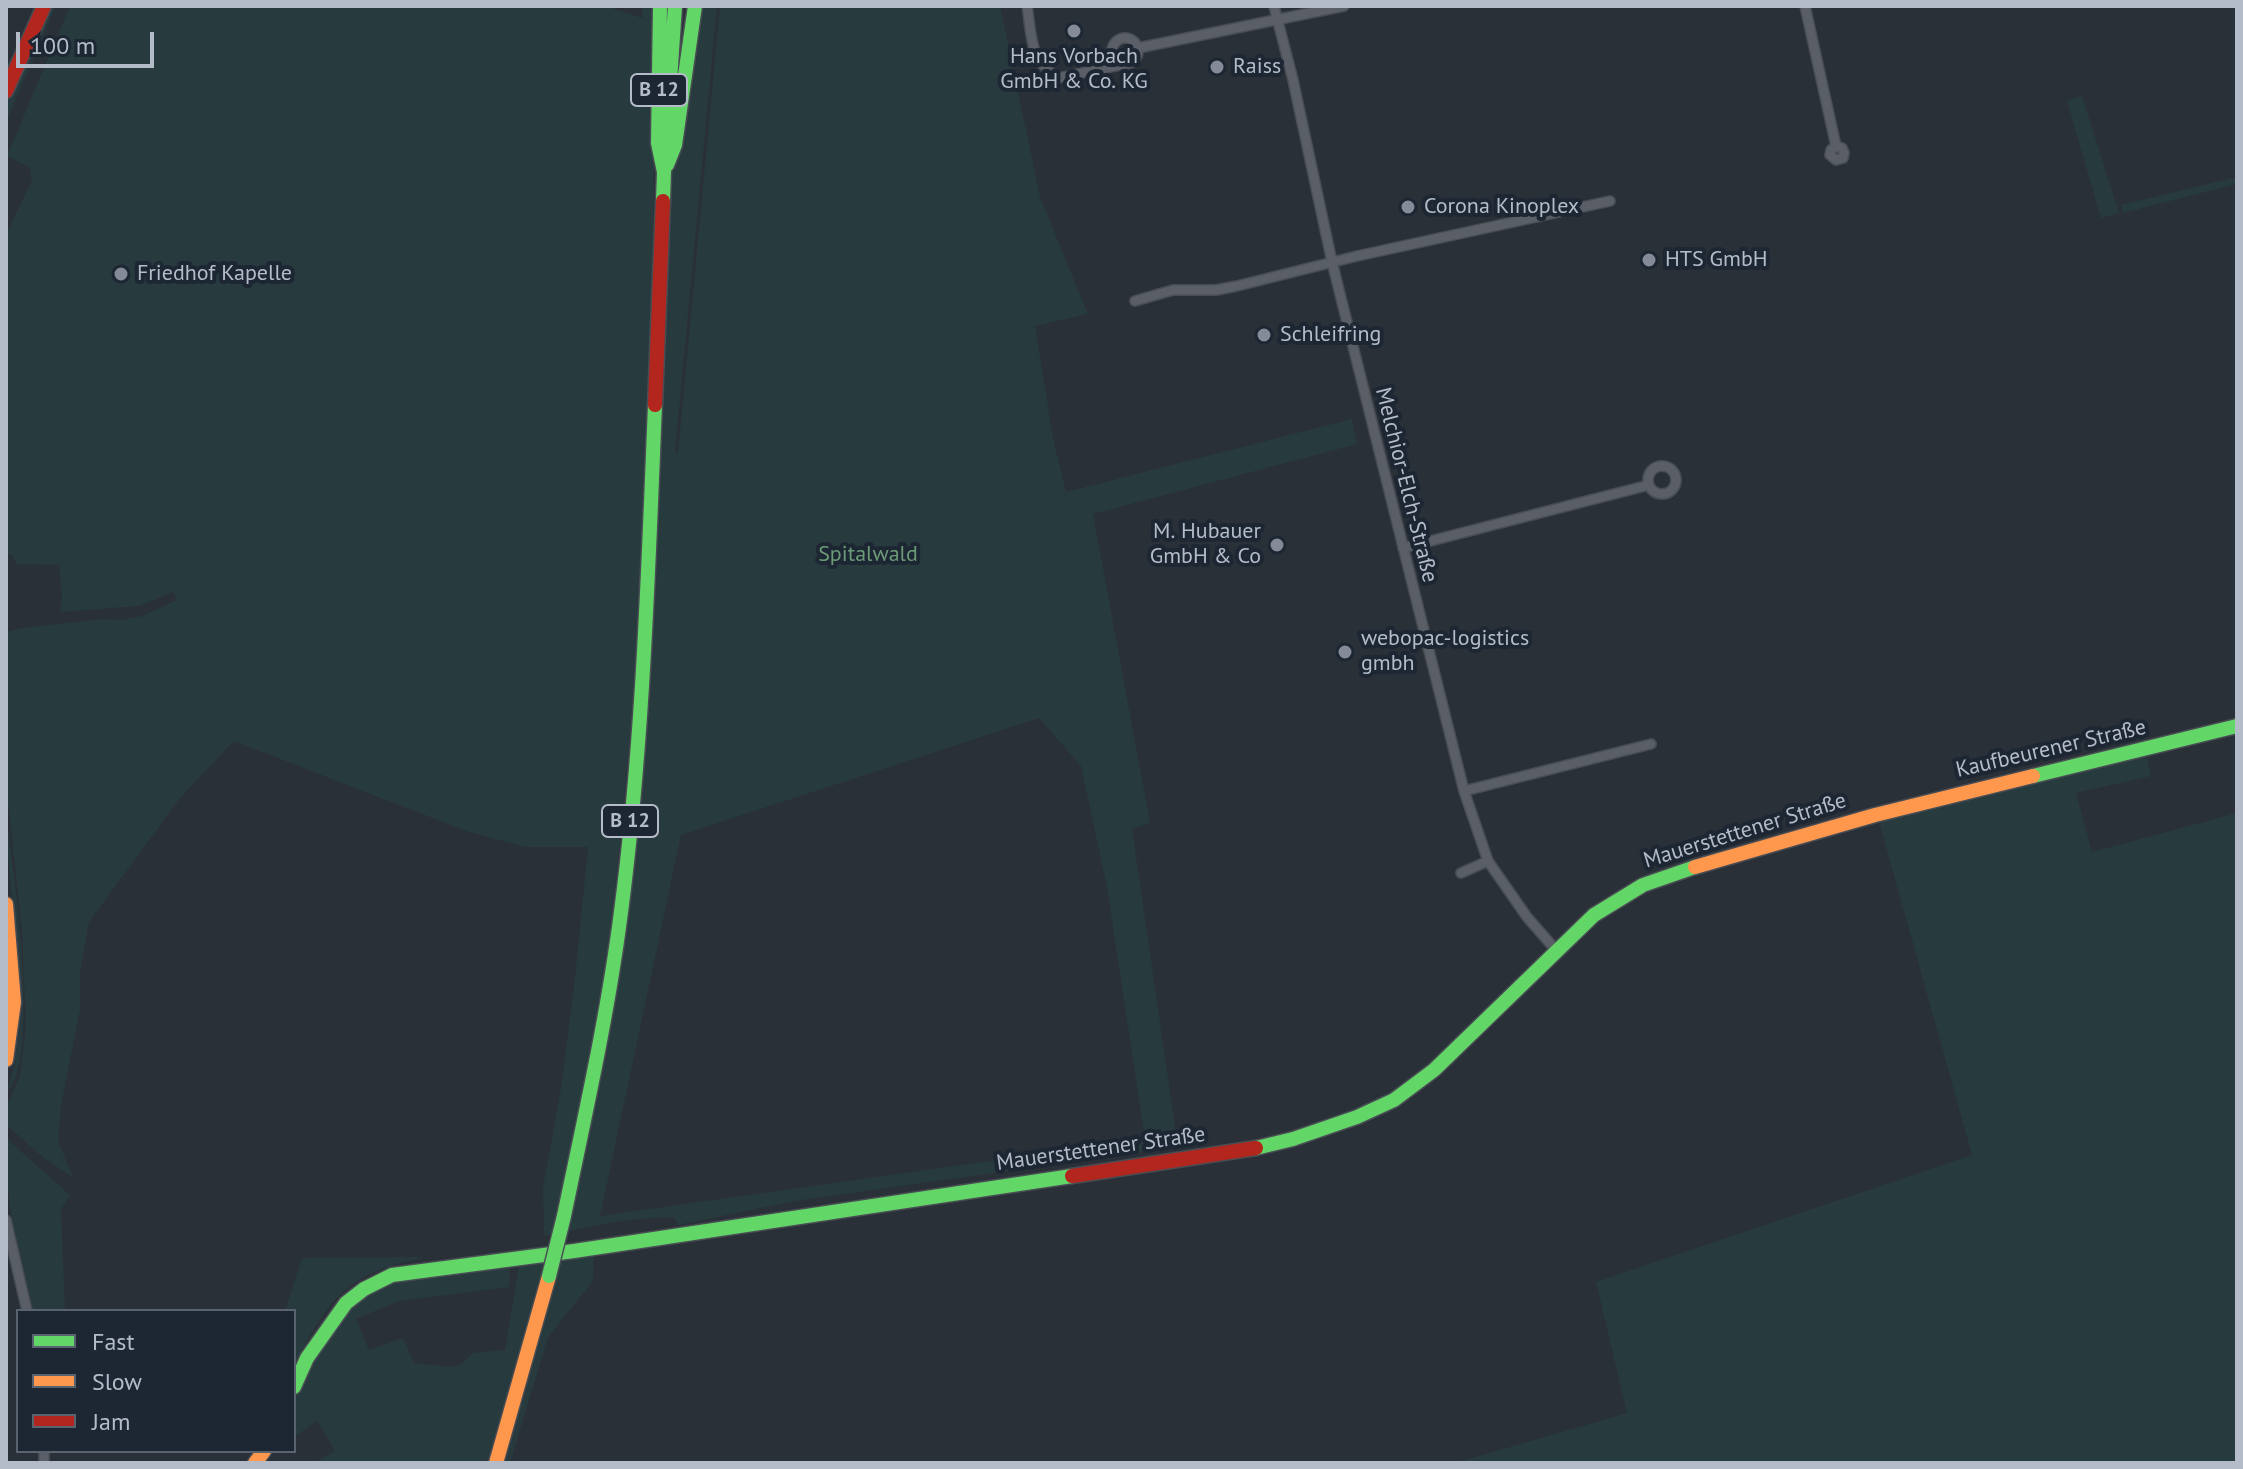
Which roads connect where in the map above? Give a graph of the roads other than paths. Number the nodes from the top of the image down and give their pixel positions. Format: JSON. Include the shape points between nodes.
{"nodes":[{"id":1,"x":44,"y":6,"type":"edge"},
{"id":2,"x":660,"y":6,"type":"edge"},
{"id":3,"x":675,"y":6,"type":"edge"},
{"id":4,"x":695,"y":6,"type":"edge"},
{"id":5,"x":1027,"y":6,"type":"edge"},
{"id":6,"x":1274,"y":6,"type":"edge"},
{"id":7,"x":1344,"y":6,"type":"edge"},
{"id":8,"x":1805,"y":6,"type":"edge"},
{"id":9,"x":1277,"y":20,"type":"junction"},
{"id":10,"x":1138,"y":48,"type":"junction"},
{"id":11,"x":1125,"y":64,"type":"junction"},
{"id":12,"x":6,"y":91,"type":"edge"},
{"id":13,"x":1836,"y":146,"type":"dead end"},
{"id":14,"x":664,"y":172,"type":"junction"},
{"id":15,"x":1610,"y":201,"type":"dead end"},
{"id":16,"x":1332,"y":262,"type":"junction"},
{"id":17,"x":1135,"y":301,"type":"dead end"},
{"id":18,"x":1649,"y":485,"type":"dead end"},
{"id":19,"x":1403,"y":548,"type":"junction"},
{"id":20,"x":2237,"y":726,"type":"edge"},
{"id":21,"x":1651,"y":744,"type":"dead end"},
{"id":22,"x":1464,"y":791,"type":"junction"},
{"id":23,"x":1875,"y":815,"type":"joint"},
{"id":24,"x":1488,"y":861,"type":"junction"},
{"id":25,"x":1461,"y":873,"type":"dead end"},
{"id":26,"x":6,"y":904,"type":"edge"},
{"id":27,"x":1555,"y":949,"type":"junction"},
{"id":28,"x":6,"y":1060,"type":"edge"},
{"id":29,"x":6,"y":1220,"type":"edge"},
{"id":30,"x":9,"y":1258,"type":"edge"},
{"id":31,"x":26,"y":1309,"type":"edge"},
{"id":32,"x":296,"y":1383,"type":"edge"},
{"id":33,"x":496,"y":1463,"type":"edge"}],
"edges":[{"from":1,"to":12,"type":"main road"},
{"from":2,"to":14,"type":"main road","number":"B 12","via":[[658,143]]},
{"from":3,"to":14,"type":"main road","number":"B 12"},
{"from":4,"to":14,"type":"main road","via":[[675,145]]},
{"from":5,"to":11,"type":"street","via":[[1042,68],[1058,78]]},
{"from":6,"to":9,"type":"street","name":"Melchior-Elch-Straße"},
{"from":7,"to":9,"type":"street"},
{"from":8,"to":13,"type":"street"},
{"from":9,"to":10,"type":"street"},
{"from":9,"to":16,"type":"street","name":"Melchior-Elch-Straße"},
{"from":10,"to":11,"type":"street","via":[[1136,58]]},
{"from":10,"to":11,"type":"street","via":[[1127,38],[1116,43],[1115,58]]},
{"from":14,"to":33,"type":"main road","number":"B 12","bridge":true,"via":[[626,871],[608,998],[564,1216]]},
{"from":15,"to":16,"type":"street"},
{"from":16,"to":17,"type":"street","via":[[1216,290],[1173,290]]},
{"from":16,"to":19,"type":"street","name":"Melchior-Elch-Straße"},
{"from":18,"to":19,"type":"street"},
{"from":19,"to":22,"type":"street","name":"Melchior-Elch-Straße"},
{"from":20,"to":23,"type":"main road","name":"Kaufbeurener Straße"},
{"from":21,"to":22,"type":"street"},
{"from":22,"to":24,"type":"street","name":"Melchior-Elch-Straße"},
{"from":23,"to":27,"type":"main road","name":"Mauerstettener Straße","via":[[1664,876],[1603,907]]},
{"from":24,"to":25,"type":"street"},
{"from":24,"to":27,"type":"street","name":"Melchior-Elch-Straße"},
{"from":26,"to":28,"type":"main road","via":[[13,986]]},
{"from":27,"to":32,"type":"main road","name":"Mauerstettener Straße","via":[[1434,1070],[1394,1100],[1357,1117],[1293,1139],[1184,1160],[392,1275],[346,1303]]},
{"from":29,"to":30,"type":"street"},
{"from":30,"to":31,"type":"street"}]}
